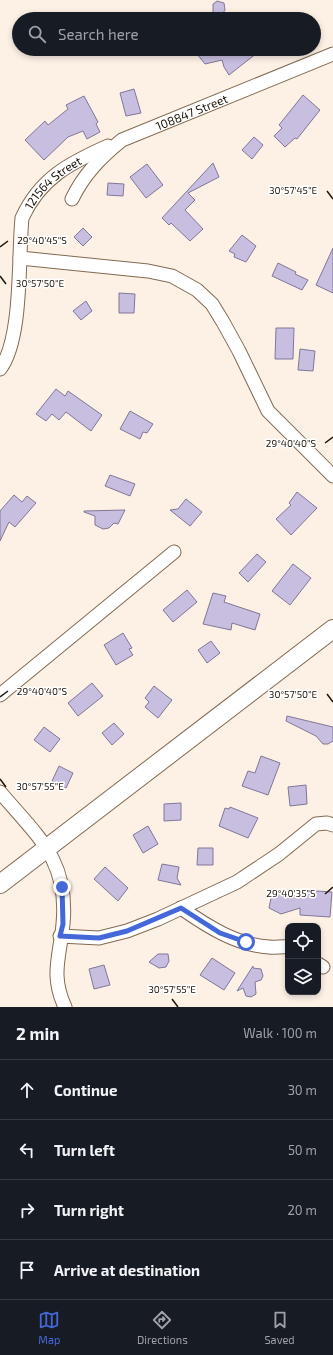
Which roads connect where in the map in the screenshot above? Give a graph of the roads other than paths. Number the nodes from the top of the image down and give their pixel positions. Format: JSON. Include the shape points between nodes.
{"nodes":[{"id":1,"x":333,"y":54,"type":"edge"},
{"id":2,"x":122,"y":140,"type":"junction"},
{"id":3,"x":72,"y":199,"type":"dead end"},
{"id":4,"x":20,"y":258,"type":"junction"},
{"id":5,"x":0,"y":369,"type":"edge"},
{"id":6,"x":333,"y":476,"type":"edge"},
{"id":7,"x":174,"y":552,"type":"dead end"},
{"id":8,"x":333,"y":629,"type":"edge"},
{"id":9,"x":0,"y":695,"type":"edge"},
{"id":10,"x":0,"y":792,"type":"edge"},
{"id":11,"x":333,"y":825,"type":"edge"},
{"id":12,"x":48,"y":848,"type":"junction"},
{"id":13,"x":0,"y":884,"type":"edge"},
{"id":14,"x":181,"y":908,"type":"junction"},
{"id":15,"x":60,"y":936,"type":"junction"},
{"id":16,"x":285,"y":947,"type":"edge"},
{"id":17,"x":65,"y":1007,"type":"edge"}],
"edges":[{"from":1,"to":2,"type":"street","name":"108847 Street"},
{"from":2,"to":3,"type":"street","name":"108847 Street","via":[[100,157]]},
{"from":2,"to":4,"type":"street","name":"121564 Street","via":[[76,161],[52,176],[30,201],[22,218]]},
{"from":4,"to":5,"type":"street","name":"121564 Street","via":[[14,329],[10,348]]},
{"from":4,"to":6,"type":"street","via":[[148,271],[172,276],[197,290],[212,304],[223,322],[268,411]]},
{"from":7,"to":9,"type":"street"},
{"from":8,"to":12,"type":"street"},
{"from":10,"to":12,"type":"street"},
{"from":11,"to":14,"type":"street","via":[[316,824],[279,854],[237,882]]},
{"from":12,"to":13,"type":"street"},
{"from":12,"to":15,"type":"street","via":[[57,866],[62,887],[63,924]]},
{"from":14,"to":15,"type":"street","via":[[127,931],[99,938]]},
{"from":14,"to":16,"type":"street","via":[[220,933],[269,947]]},
{"from":15,"to":17,"type":"street","via":[[56,979]]}]}
